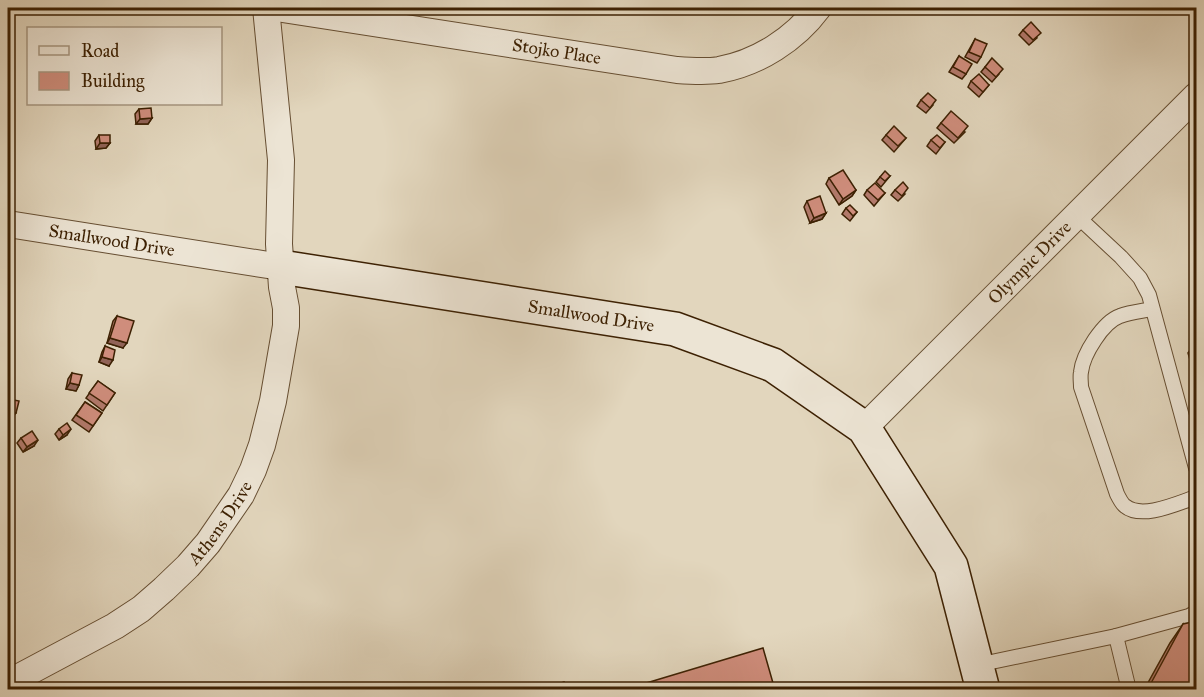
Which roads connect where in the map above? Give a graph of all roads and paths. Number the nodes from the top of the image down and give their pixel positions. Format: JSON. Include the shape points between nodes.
{"nodes":[{"id":1,"x":266,"y":8,"type":"edge"},
{"id":2,"x":276,"y":8,"type":"edge"},
{"id":3,"x":818,"y":8,"type":"edge"},
{"id":4,"x":1197,"y":96,"type":"edge"},
{"id":5,"x":1077,"y":216,"type":"junction"},
{"id":6,"x":8,"y":225,"type":"edge"},
{"id":7,"x":280,"y":267,"type":"junction"},
{"id":8,"x":1152,"y":309,"type":"junction"},
{"id":9,"x":864,"y":428,"type":"junction"},
{"id":10,"x":1197,"y":468,"type":"edge"},
{"id":11,"x":1197,"y":497,"type":"edge"},
{"id":12,"x":1197,"y":612,"type":"edge"},
{"id":13,"x":1116,"y":636,"type":"junction"},
{"id":14,"x":980,"y":677,"type":"edge"},
{"id":15,"x":8,"y":683,"type":"edge"},
{"id":16,"x":1130,"y":690,"type":"edge"}],
"edges":[{"from":1,"to":7,"type":"street","via":[[281,160]]},
{"from":2,"to":3,"type":"street","name":"Stojko Place","via":[[699,71],[739,65],[759,56],[796,32]]},
{"from":4,"to":5,"type":"street","name":"Olympic Drive"},
{"from":5,"to":8,"type":"lane","via":[[1140,278]]},
{"from":5,"to":9,"type":"street","name":"Olympic Drive"},
{"from":6,"to":7,"type":"street","name":"Smallwood Drive"},
{"from":7,"to":9,"type":"street","name":"Smallwood Drive","via":[[675,329],[773,365]]},
{"from":7,"to":15,"type":"street","name":"Athens Drive","via":[[286,326],[273,401],[253,470],[225,520],[188,566],[141,609]]},
{"from":8,"to":10,"type":"lane"},
{"from":8,"to":11,"type":"lane","via":[[1119,316],[1108,324],[1085,358],[1081,387],[1116,494],[1126,507],[1138,512],[1153,511]]},
{"from":9,"to":14,"type":"street","name":"Smallwood Drive","via":[[951,566]]},
{"from":12,"to":13,"type":"lane"},
{"from":13,"to":14,"type":"lane"},
{"from":13,"to":16,"type":"lane"}]}
